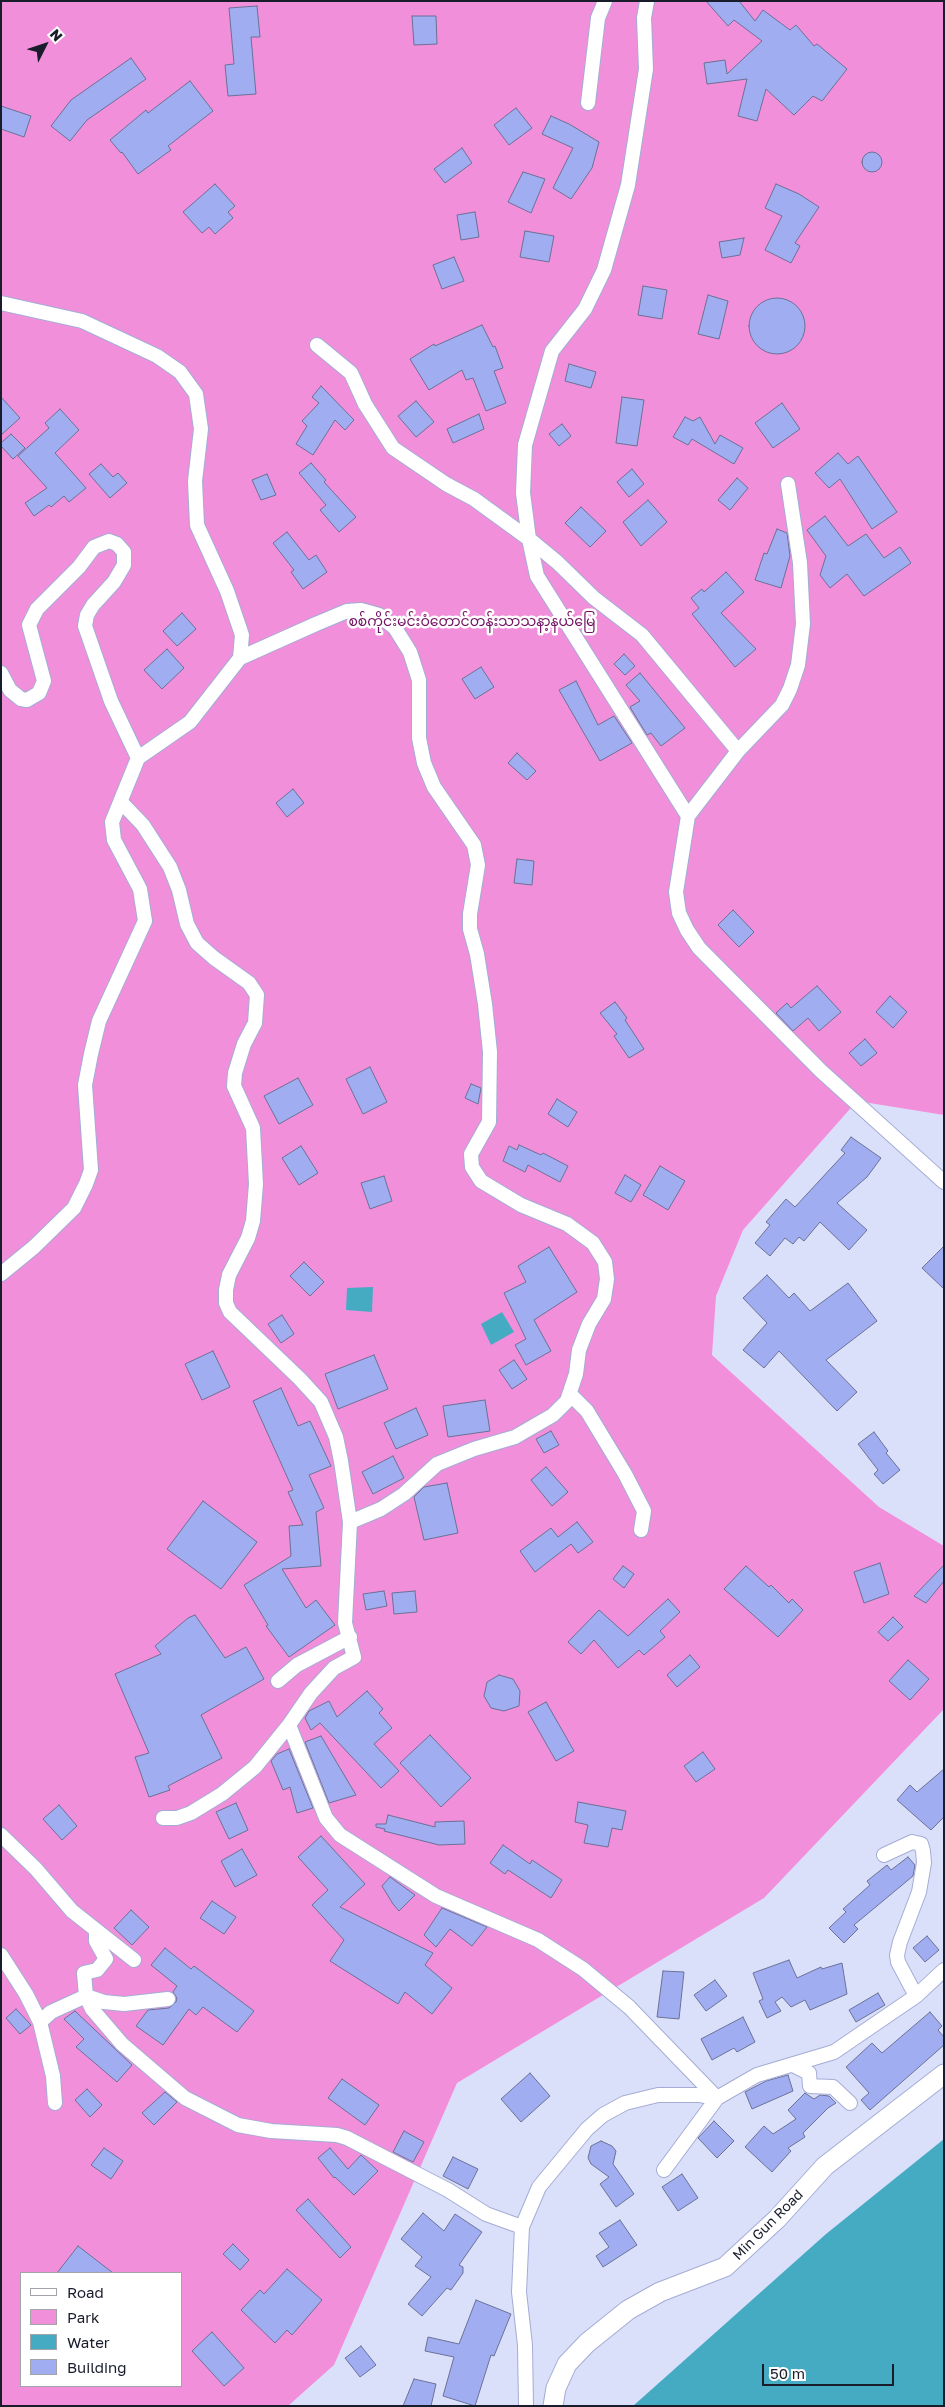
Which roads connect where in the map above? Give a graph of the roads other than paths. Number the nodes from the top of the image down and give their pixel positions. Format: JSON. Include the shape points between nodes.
{"nodes":[{"id":1,"x":605,"y":1,"type":"edge"},
{"id":2,"x":647,"y":1,"type":"edge"},
{"id":3,"x":588,"y":103,"type":"dead end"},
{"id":4,"x":1,"y":303,"type":"edge"},
{"id":5,"x":318,"y":345,"type":"dead end"},
{"id":6,"x":788,"y":484,"type":"dead end"},
{"id":7,"x":529,"y":539,"type":"junction"},
{"id":8,"x":240,"y":658,"type":"junction"},
{"id":9,"x":1,"y":673,"type":"edge"},
{"id":10,"x":738,"y":751,"type":"junction"},
{"id":11,"x":138,"y":758,"type":"junction"},
{"id":12,"x":121,"y":802,"type":"junction"},
{"id":13,"x":688,"y":816,"type":"junction"},
{"id":14,"x":944,"y":1182,"type":"edge"},
{"id":15,"x":1,"y":1274,"type":"edge"},
{"id":16,"x":570,"y":1394,"type":"junction"},
{"id":17,"x":350,"y":1522,"type":"junction"},
{"id":18,"x":641,"y":1530,"type":"dead end"},
{"id":19,"x":350,"y":1637,"type":"junction"},
{"id":20,"x":278,"y":1681,"type":"dead end"},
{"id":21,"x":289,"y":1725,"type":"junction"},
{"id":22,"x":163,"y":1818,"type":"dead end"},
{"id":23,"x":1,"y":1836,"type":"edge"},
{"id":24,"x":884,"y":1855,"type":"dead end"},
{"id":25,"x":96,"y":1932,"type":"junction"},
{"id":26,"x":1,"y":1955,"type":"edge"},
{"id":27,"x":134,"y":1960,"type":"dead end"},
{"id":28,"x":944,"y":1970,"type":"edge"},
{"id":29,"x":86,"y":1996,"type":"junction"},
{"id":30,"x":916,"y":1996,"type":"junction"},
{"id":31,"x":168,"y":1999,"type":"dead end"},
{"id":32,"x":40,"y":2022,"type":"junction"},
{"id":33,"x":793,"y":2065,"type":"junction"},
{"id":34,"x":944,"y":2074,"type":"edge"},
{"id":35,"x":717,"y":2098,"type":"junction"},
{"id":36,"x":55,"y":2103,"type":"dead end"},
{"id":37,"x":850,"y":2103,"type":"dead end"},
{"id":38,"x":664,"y":2170,"type":"dead end"},
{"id":39,"x":522,"y":2226,"type":"junction"},
{"id":40,"x":526,"y":2406,"type":"edge"},
{"id":41,"x":553,"y":2406,"type":"edge"}],
"edges":[{"from":1,"to":3,"type":"street","via":[[598,18]]},
{"from":2,"to":7,"type":"street","via":[[644,18],[646,69],[628,185],[604,270],[585,309],[552,351],[525,444],[523,493]]},
{"from":4,"to":8,"type":"street","via":[[82,322],[123,340],[157,356],[180,372],[196,394],[201,429],[195,481],[197,524],[227,591],[242,635]]},
{"from":5,"to":7,"type":"street","via":[[351,373],[365,404],[399,453],[474,499]]},
{"from":6,"to":10,"type":"street","via":[[800,563],[803,624],[798,665],[782,705]]},
{"from":7,"to":10,"type":"street","via":[[594,598],[642,635]]},
{"from":7,"to":13,"type":"street","via":[[537,576]]},
{"from":8,"to":11,"type":"street","via":[[190,722]]},
{"from":8,"to":16,"type":"street","via":[[316,624],[361,610],[379,615],[395,628],[410,652],[419,680],[419,738],[424,763],[434,787],[474,844],[478,865],[470,929],[477,954],[490,1052],[489,1122],[471,1154],[472,1167],[481,1181],[521,1205],[568,1224],[593,1243],[605,1262],[604,1299],[579,1350]]},
{"from":9,"to":11,"type":"street","via":[[10,690],[21,699],[27,700],[39,693],[44,681],[29,625],[37,609],[94,547],[109,541],[117,544],[124,552],[124,565],[114,582],[93,605],[85,626],[111,700]]},
{"from":10,"to":13,"type":"street"},
{"from":11,"to":12,"type":"street"},
{"from":12,"to":15,"type":"street","via":[[112,822],[114,840],[140,889],[145,920],[99,1021],[91,1054],[85,1085],[91,1170],[74,1208]]},
{"from":12,"to":17,"type":"street","via":[[142,825],[170,867],[196,943],[249,983],[257,995],[255,1023],[244,1044],[234,1086],[253,1128],[256,1184],[253,1221],[230,1275],[226,1303],[230,1312],[300,1379],[327,1413],[336,1436]]},
{"from":13,"to":14,"type":"street","via":[[676,892],[679,913],[699,948],[821,1071]]},
{"from":16,"to":17,"type":"street","via":[[553,1415],[515,1437],[437,1464],[404,1494],[381,1509]]},
{"from":16,"to":18,"type":"street","via":[[587,1410],[629,1482],[644,1511]]},
{"from":17,"to":19,"type":"street","via":[[345,1623]]},
{"from":19,"to":20,"type":"street","via":[[296,1665]]},
{"from":19,"to":21,"type":"street","via":[[354,1657],[334,1668],[311,1693]]},
{"from":21,"to":22,"type":"street","via":[[255,1767],[222,1794],[191,1813]]},
{"from":21,"to":35,"type":"street","via":[[326,1818],[340,1835],[436,1896],[538,1940],[583,1969],[629,2007]]},
{"from":23,"to":25,"type":"street"},
{"from":24,"to":30,"type":"street","via":[[912,1842],[921,1844],[924,1851],[919,1892],[897,1955]]},
{"from":25,"to":27,"type":"street"},
{"from":25,"to":29,"type":"street","via":[[96,1941],[106,1959],[97,1970],[84,1973]]},
{"from":26,"to":32,"type":"street"},
{"from":28,"to":30,"type":"street"},
{"from":29,"to":31,"type":"street","via":[[124,2004]]},
{"from":29,"to":32,"type":"street","via":[[51,2012]]},
{"from":29,"to":39,"type":"street","via":[[92,2009],[122,2044],[186,2098],[213,2113],[238,2125],[271,2132],[347,2138],[448,2190],[486,2214]]},
{"from":30,"to":33,"type":"street","via":[[834,2052]]},
{"from":32,"to":36,"type":"street","via":[[53,2076]]},
{"from":33,"to":35,"type":"street","via":[[758,2075]]},
{"from":33,"to":37,"type":"street","via":[[809,2074],[810,2086],[833,2088]]},
{"from":34,"to":41,"type":"street","name":"Min Gun Road","via":[[825,2166],[777,2219],[725,2268],[660,2292],[628,2310],[586,2343],[567,2364],[556,2388]]},
{"from":35,"to":38,"type":"street"},
{"from":35,"to":39,"type":"street","via":[[658,2095],[625,2103],[603,2115],[539,2187]]},
{"from":39,"to":40,"type":"street","via":[[519,2292],[525,2345]]}]}
